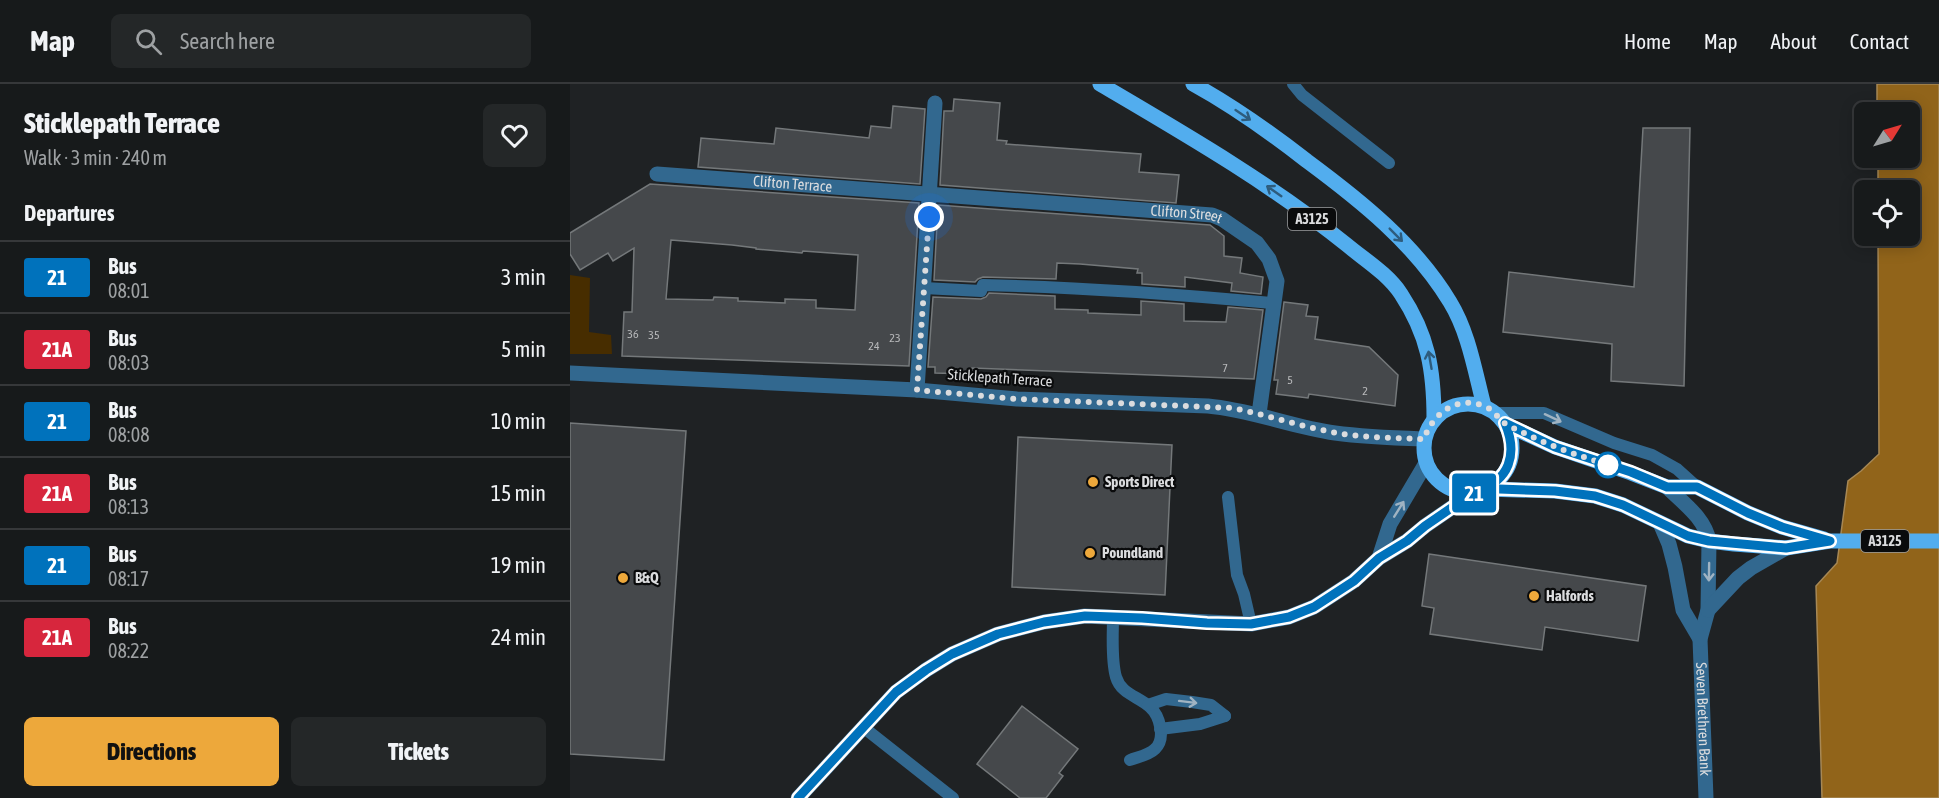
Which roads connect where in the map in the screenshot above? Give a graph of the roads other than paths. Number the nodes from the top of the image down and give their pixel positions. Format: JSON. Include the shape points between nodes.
{"nodes":[{"id":1,"x":1102,"y":84,"type":"edge"},
{"id":2,"x":1193,"y":84,"type":"edge"},
{"id":3,"x":1293,"y":84,"type":"edge"},
{"id":4,"x":1209,"y":89,"type":"edge"},
{"id":5,"x":935,"y":102,"type":"dead end"},
{"id":6,"x":1389,"y":163,"type":"dead end"},
{"id":7,"x":657,"y":174,"type":"dead end"},
{"id":8,"x":930,"y":194,"type":"junction"},
{"id":9,"x":924,"y":288,"type":"junction"},
{"id":10,"x":1272,"y":303,"type":"junction"},
{"id":11,"x":570,"y":373,"type":"edge"},
{"id":12,"x":917,"y":390,"type":"junction"},
{"id":13,"x":1259,"y":414,"type":"junction"},
{"id":14,"x":1495,"y":414,"type":"junction"},
{"id":15,"x":1434,"y":419,"type":"junction"},
{"id":16,"x":1424,"y":439,"type":"junction"},
{"id":17,"x":1426,"y":464,"type":"junction"},
{"id":18,"x":1667,"y":487,"type":"junction"},
{"id":19,"x":1697,"y":487,"type":"junction"},
{"id":20,"x":1481,"y":490,"type":"junction"},
{"id":21,"x":1228,"y":497,"type":"dead end"},
{"id":22,"x":1660,"y":523,"type":"junction"},
{"id":23,"x":1709,"y":541,"type":"junction"},
{"id":24,"x":1830,"y":541,"type":"junction"},
{"id":25,"x":1939,"y":541,"type":"edge"},
{"id":26,"x":1786,"y":548,"type":"junction"},
{"id":27,"x":1379,"y":558,"type":"junction"},
{"id":28,"x":1708,"y":610,"type":"junction"},
{"id":29,"x":1113,"y":617,"type":"junction"},
{"id":30,"x":1251,"y":624,"type":"junction"},
{"id":31,"x":1700,"y":639,"type":"junction"},
{"id":32,"x":1148,"y":705,"type":"junction"},
{"id":33,"x":863,"y":727,"type":"junction"},
{"id":34,"x":1161,"y":729,"type":"junction"},
{"id":35,"x":1130,"y":760,"type":"dead end"},
{"id":36,"x":798,"y":798,"type":"edge"},
{"id":37,"x":953,"y":798,"type":"edge"},
{"id":38,"x":1706,"y":798,"type":"edge"}],
"edges":[{"from":15,"to":1,"type":"main road","number":"A3125","one_way":true,"via":[[1434,384],[1428,352],[1416,319],[1387,278],[1272,190]]},
{"from":2,"to":4,"type":"main road","number":"A3125"},
{"from":3,"to":6,"type":"lane"},
{"from":4,"to":14,"type":"main road","number":"A3125","one_way":true,"via":[[1350,193],[1426,267],[1451,304]]},
{"from":5,"to":8,"type":"street"},
{"from":7,"to":8,"type":"street","name":"Clifton Terrace"},
{"from":8,"to":9,"type":"street"},
{"from":8,"to":10,"type":"street","name":"Clifton Street","via":[[1212,215],[1257,243],[1269,259],[1276,280]]},
{"from":9,"to":10,"type":"lane","via":[[981,291],[983,285],[1051,286]]},
{"from":9,"to":12,"type":"street"},
{"from":10,"to":13,"type":"street","name":"Clifton Street"},
{"from":11,"to":12,"type":"street","name":"Sticklepath Terrace"},
{"from":12,"to":13,"type":"street","name":"Sticklepath Terrace","via":[[1017,399],[1208,406]]},
{"from":13,"to":16,"type":"street","name":"Sticklepath Terrace","via":[[1335,433]]},
{"from":14,"to":15,"type":"main road","via":[[1471,403],[1457,404]]},
{"from":14,"to":18,"type":"main road","number":"A3125","via":[[1555,447]]},
{"from":14,"to":19,"type":"lane","one_way":true,"via":[[1544,414],[1652,455],[1677,469]]},
{"from":14,"to":20,"type":"main road","via":[[1511,438],[1512,453],[1498,480]]},
{"from":15,"to":16,"type":"main road"},
{"from":16,"to":17,"type":"main road"},
{"from":17,"to":20,"type":"main road","via":[[1446,487],[1461,492]]},
{"from":27,"to":17,"type":"street","one_way":true,"via":[[1390,524]]},
{"from":18,"to":19,"type":"main road","number":"A3125"},
{"from":18,"to":23,"type":"street","via":[[1702,523]]},
{"from":19,"to":24,"type":"main road","number":"A3125","via":[[1782,527]]},
{"from":20,"to":22,"type":"main road","number":"A3125","via":[[1595,496]]},
{"from":20,"to":27,"type":"street"},
{"from":21,"to":30,"type":"lane","via":[[1237,575]]},
{"from":22,"to":23,"type":"main road","number":"A3125"},
{"from":22,"to":31,"type":"street","name":"Seven Brethren Bank","via":[[1672,556],[1683,610]]},
{"from":23,"to":26,"type":"main road","number":"A3125"},
{"from":23,"to":28,"type":"street","name":"Seven Brethren Bank","one_way":true},
{"from":24,"to":25,"type":"main road","number":"A3125"},
{"from":24,"to":26,"type":"main road","number":"A3125"},
{"from":26,"to":28,"type":"street","name":"Seven Brethren Bank","via":[[1738,578]]},
{"from":27,"to":30,"type":"street","via":[[1354,581],[1314,607],[1289,617]]},
{"from":28,"to":31,"type":"street","name":"Seven Brethren Bank"},
{"from":29,"to":30,"type":"street"},
{"from":29,"to":32,"type":"lane","via":[[1116,677],[1124,690]]},
{"from":29,"to":33,"type":"street","via":[[1085,616],[1044,622],[952,654],[896,692]]},
{"from":31,"to":38,"type":"street","name":"Seven Brethren Bank"},
{"from":32,"to":34,"type":"lane"},
{"from":32,"to":34,"type":"lane","one_way":true,"via":[[1166,699],[1192,702],[1211,705],[1226,716]]},
{"from":33,"to":36,"type":"street"},
{"from":33,"to":37,"type":"lane"},
{"from":34,"to":35,"type":"lane","via":[[1156,749]]}]}
